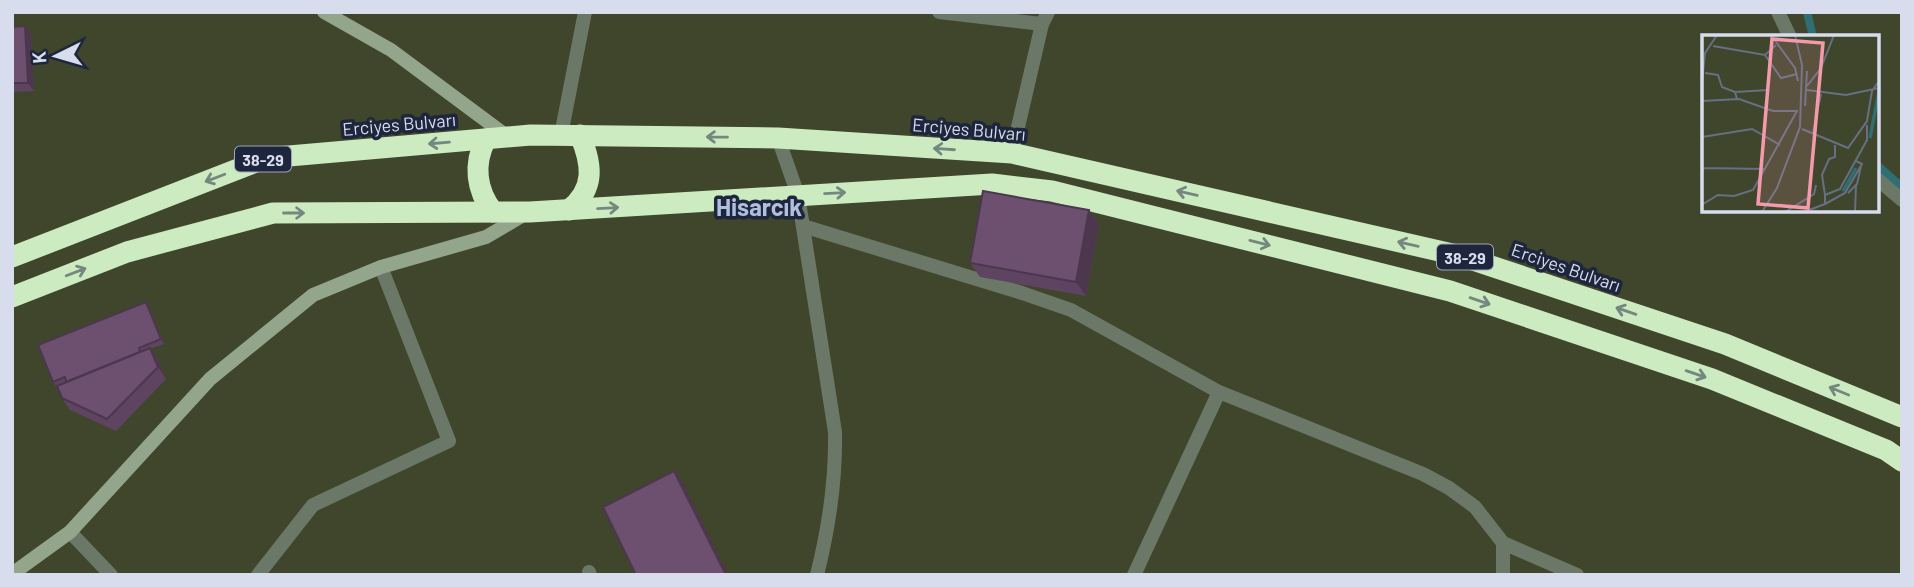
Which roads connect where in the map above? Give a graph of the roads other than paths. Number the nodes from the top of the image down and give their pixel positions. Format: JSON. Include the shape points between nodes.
{"nodes":[{"id":1,"x":324,"y":12,"type":"edge"},
{"id":2,"x":585,"y":12,"type":"edge"},
{"id":3,"x":939,"y":12,"type":"edge"},
{"id":4,"x":1778,"y":12,"type":"edge"},
{"id":5,"x":1045,"y":18,"type":"edge"},
{"id":6,"x":1789,"y":35,"type":"edge"},
{"id":7,"x":570,"y":135,"type":"junction"},
{"id":8,"x":508,"y":137,"type":"junction"},
{"id":9,"x":778,"y":138,"type":"junction"},
{"id":10,"x":486,"y":139,"type":"junction"},
{"id":11,"x":1013,"y":153,"type":"junction"},
{"id":12,"x":1879,"y":181,"type":"edge"},
{"id":13,"x":798,"y":195,"type":"junction"},
{"id":14,"x":1902,"y":200,"type":"edge"},
{"id":15,"x":569,"y":210,"type":"junction"},
{"id":16,"x":493,"y":212,"type":"junction"},
{"id":17,"x":522,"y":212,"type":"junction"},
{"id":18,"x":803,"y":226,"type":"junction"},
{"id":19,"x":12,"y":257,"type":"edge"},
{"id":20,"x":381,"y":267,"type":"junction"},
{"id":21,"x":12,"y":297,"type":"edge"},
{"id":22,"x":1219,"y":392,"type":"junction"},
{"id":23,"x":1902,"y":417,"type":"edge"},
{"id":24,"x":1902,"y":461,"type":"edge"},
{"id":25,"x":70,"y":532,"type":"junction"},
{"id":26,"x":1503,"y":543,"type":"junction"},
{"id":27,"x":12,"y":574,"type":"edge"},
{"id":28,"x":111,"y":575,"type":"edge"},
{"id":29,"x":258,"y":575,"type":"edge"},
{"id":30,"x":817,"y":575,"type":"edge"},
{"id":31,"x":1134,"y":575,"type":"edge"},
{"id":32,"x":1503,"y":575,"type":"edge"},
{"id":33,"x":1577,"y":575,"type":"edge"}],
"edges":[{"from":1,"to":8,"type":"street","via":[[391,50]]},
{"from":2,"to":7,"type":"street"},
{"from":3,"to":5,"type":"street"},
{"from":4,"to":6,"type":"street"},
{"from":5,"to":11,"type":"street"},
{"from":7,"to":8,"type":"highway","name":"Erciyes Bulvarı","number":"38-29"},
{"from":9,"to":7,"type":"highway","name":"Erciyes Bulvarı","number":"38-29","one_way":true},
{"from":7,"to":15,"type":"highway","via":[[587,152],[590,170],[581,200]]},
{"from":8,"to":10,"type":"highway","name":"Erciyes Bulvarı","number":"38-29"},
{"from":11,"to":9,"type":"highway","name":"Erciyes Bulvarı","number":"38-29","one_way":true},
{"from":9,"to":13,"type":"street"},
{"from":10,"to":16,"type":"highway","via":[[477,170],[485,202]]},
{"from":10,"to":19,"type":"highway","name":"Erciyes Bulvarı","number":"38-29","one_way":true,"via":[[266,158]]},
{"from":23,"to":11,"type":"highway","name":"Erciyes Bulvarı","number":"38-29","one_way":true,"via":[[1725,344],[1461,256]]},
{"from":12,"to":14,"type":"street"},
{"from":15,"to":13,"type":"highway","one_way":true},
{"from":13,"to":18,"type":"street"},
{"from":13,"to":24,"type":"highway","number":"38-29","one_way":true,"via":[[992,184],[1052,191],[1450,291],[1712,379],[1886,450]]},
{"from":15,"to":17,"type":"highway"},
{"from":16,"to":17,"type":"highway"},
{"from":21,"to":16,"type":"highway","one_way":true,"via":[[127,252],[273,213]]},
{"from":17,"to":20,"type":"street","via":[[486,237]]},
{"from":18,"to":22,"type":"street","via":[[1071,310]]},
{"from":18,"to":30,"type":"street","via":[[835,432],[832,503]]},
{"from":20,"to":25,"type":"street","via":[[313,295],[210,379]]},
{"from":20,"to":29,"type":"street","via":[[449,441],[313,505]]},
{"from":22,"to":26,"type":"street","via":[[1423,474],[1475,507]]},
{"from":22,"to":31,"type":"street"},
{"from":25,"to":27,"type":"street"},
{"from":25,"to":28,"type":"street"},
{"from":26,"to":32,"type":"street"},
{"from":26,"to":33,"type":"street"}]}
